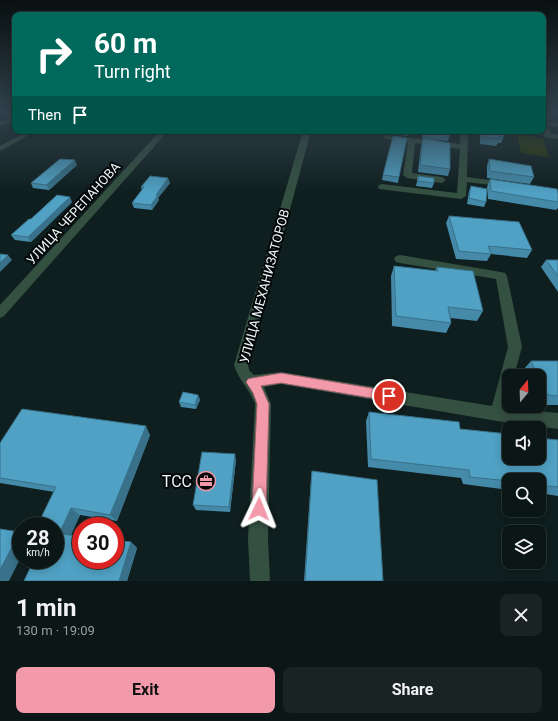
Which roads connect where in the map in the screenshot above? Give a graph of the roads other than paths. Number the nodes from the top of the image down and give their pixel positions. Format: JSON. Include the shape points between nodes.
{"nodes":[{"id":1,"x":18,"y":139,"type":"edge"},
{"id":2,"x":157,"y":139,"type":"edge"},
{"id":3,"x":305,"y":139,"type":"edge"},
{"id":4,"x":405,"y":139,"type":"edge"},
{"id":5,"x":463,"y":139,"type":"edge"},
{"id":6,"x":412,"y":140,"type":"junction"},
{"id":7,"x":463,"y":147,"type":"junction"},
{"id":8,"x":0,"y":149,"type":"edge"},
{"id":9,"x":463,"y":179,"type":"junction"},
{"id":10,"x":442,"y":180,"type":"dead end"},
{"id":11,"x":511,"y":186,"type":"edge"},
{"id":12,"x":382,"y":187,"type":"dead end"},
{"id":13,"x":400,"y":259,"type":"dead end"},
{"id":14,"x":0,"y":312,"type":"edge"},
{"id":15,"x":252,"y":382,"type":"junction"},
{"id":16,"x":497,"y":414,"type":"junction"},
{"id":17,"x":558,"y":421,"type":"edge"},
{"id":18,"x":260,"y":581,"type":"edge"}],
"edges":[{"from":1,"to":8,"type":"street"},
{"from":2,"to":14,"type":"street","name":"УЛИЦА ЧЕРЕПАНОВА"},
{"from":3,"to":15,"type":"street","name":"УЛИЦА МЕХАНИЗАТОРОВ","via":[[241,365],[243,373]]},
{"from":4,"to":6,"type":"street"},
{"from":5,"to":7,"type":"street"},
{"from":6,"to":7,"type":"street"},
{"from":6,"to":10,"type":"street","via":[[407,174]]},
{"from":7,"to":9,"type":"street"},
{"from":9,"to":11,"type":"street"},
{"from":9,"to":12,"type":"street","via":[[461,196]]},
{"from":13,"to":16,"type":"street","via":[[501,276],[514,347]]},
{"from":15,"to":16,"type":"street","via":[[281,378]]},
{"from":15,"to":18,"type":"street","name":"УЛИЦА МЕХАНИЗАТОРОВ","via":[[263,404],[258,539]]},
{"from":16,"to":17,"type":"street"}]}
